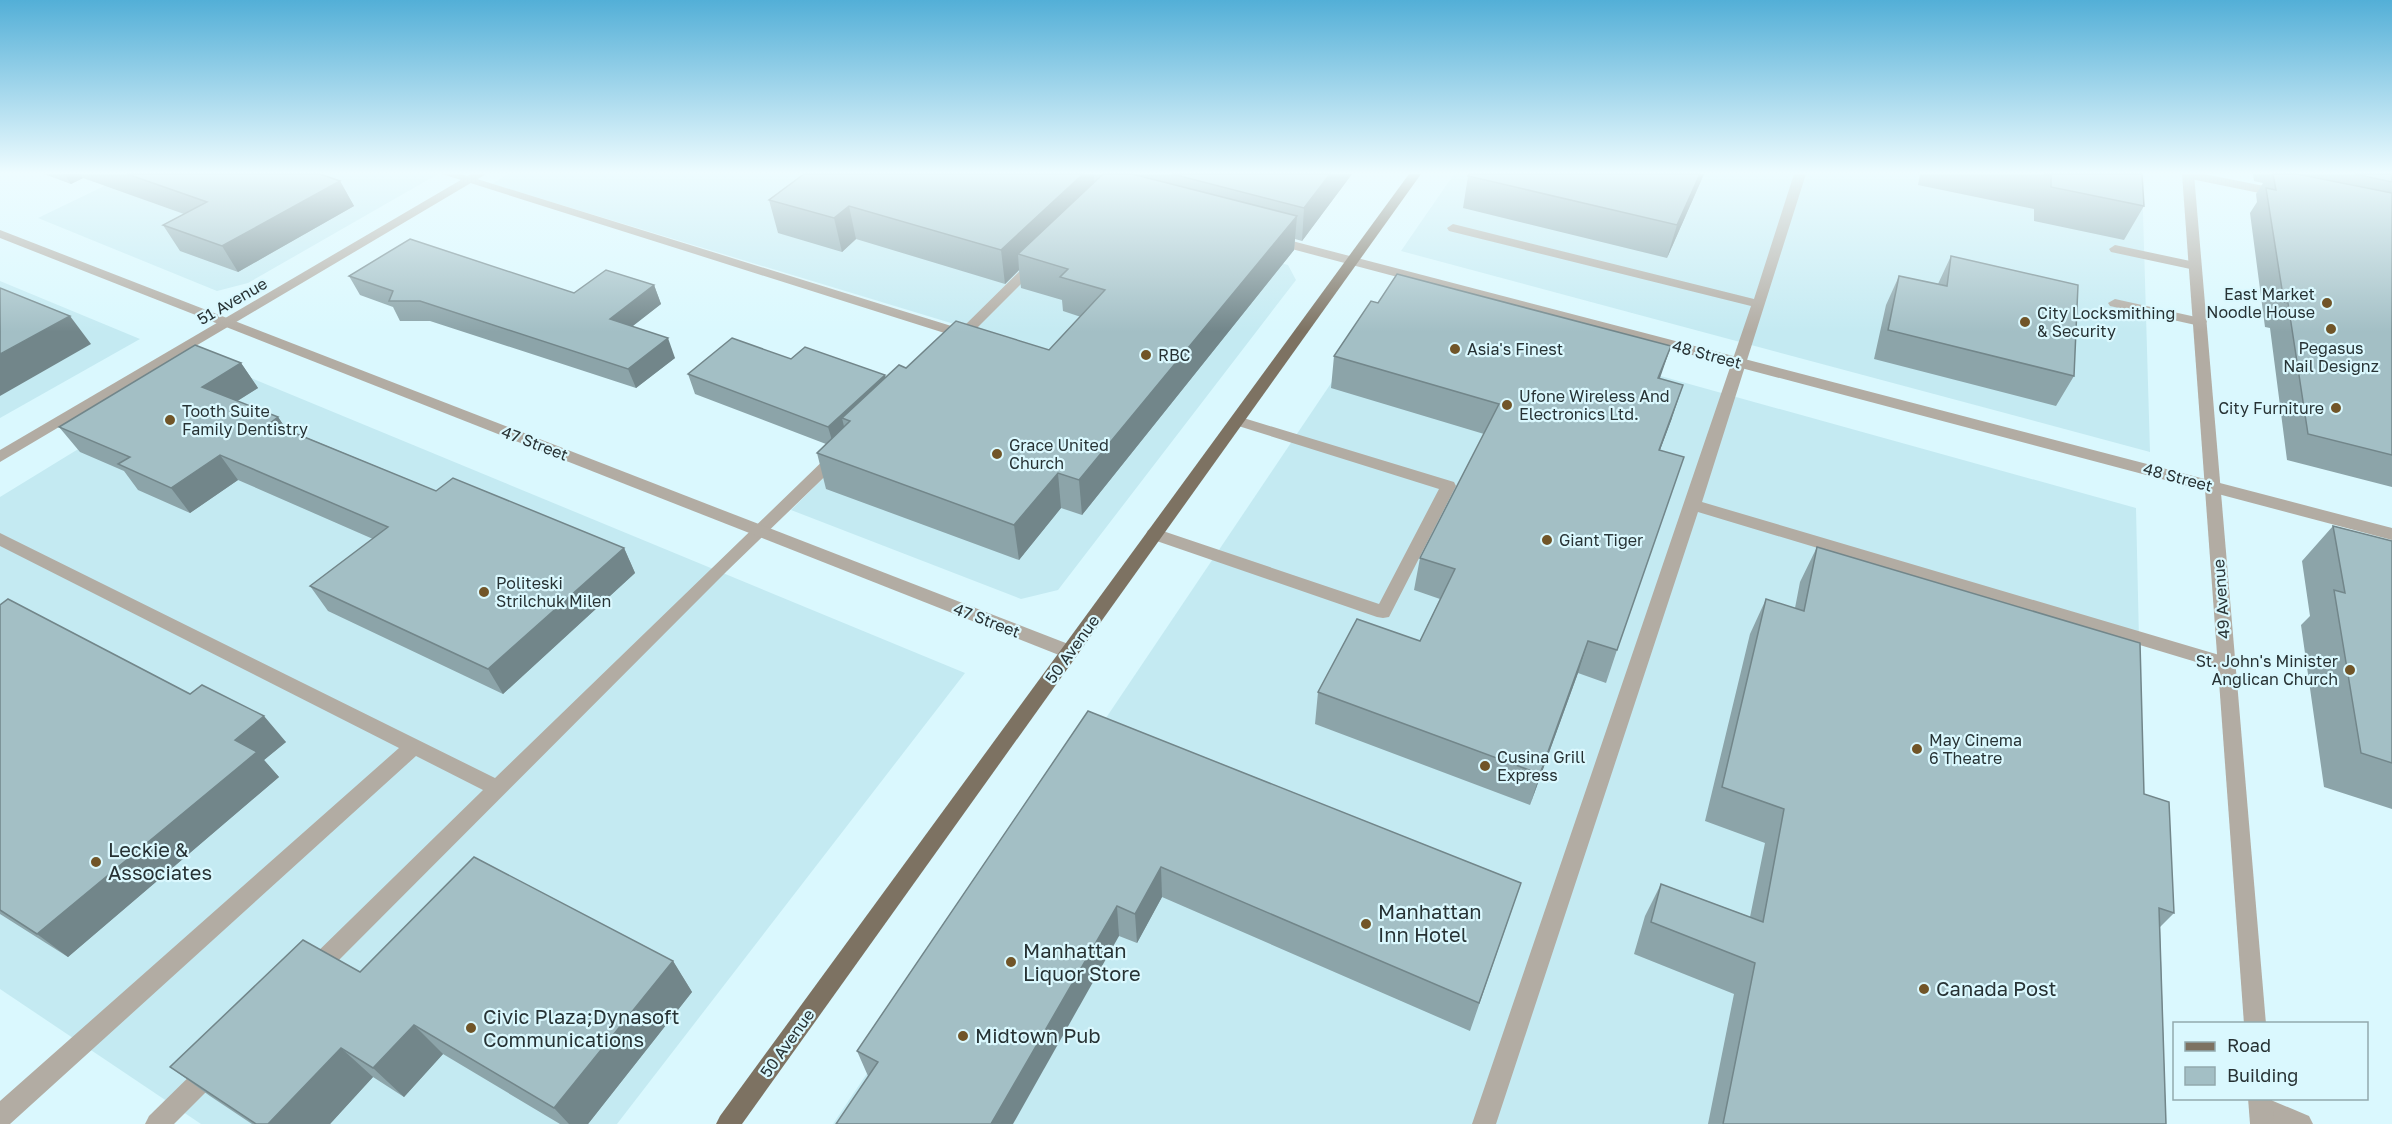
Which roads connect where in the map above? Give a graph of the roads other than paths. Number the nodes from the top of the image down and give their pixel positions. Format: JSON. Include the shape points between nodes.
{"nodes":[{"id":1,"x":390,"y":226,"type":"edge"},
{"id":2,"x":628,"y":226,"type":"edge"},
{"id":3,"x":1378,"y":226,"type":"edge"},
{"id":4,"x":1783,"y":226,"type":"edge"},
{"id":5,"x":2192,"y":226,"type":"edge"},
{"id":6,"x":1453,"y":228,"type":"dead end"},
{"id":7,"x":0,"y":234,"type":"edge"},
{"id":8,"x":1257,"y":236,"type":"edge"},
{"id":9,"x":2115,"y":249,"type":"dead end"},
{"id":10,"x":1044,"y":255,"type":"edge"},
{"id":11,"x":1353,"y":261,"type":"junction"},
{"id":12,"x":2195,"y":266,"type":"junction"},
{"id":13,"x":2115,"y":303,"type":"dead end"},
{"id":14,"x":1759,"y":304,"type":"junction"},
{"id":15,"x":2200,"y":322,"type":"junction"},
{"id":16,"x":227,"y":323,"type":"junction"},
{"id":17,"x":963,"y":334,"type":"junction"},
{"id":18,"x":946,"y":351,"type":"edge"},
{"id":19,"x":1741,"y":363,"type":"junction"},
{"id":20,"x":1237,"y":422,"type":"junction"},
{"id":21,"x":844,"y":450,"type":"edge"},
{"id":22,"x":0,"y":457,"type":"edge"},
{"id":23,"x":2212,"y":486,"type":"junction"},
{"id":24,"x":1693,"y":505,"type":"junction"},
{"id":25,"x":760,"y":531,"type":"junction"},
{"id":26,"x":1154,"y":534,"type":"junction"},
{"id":27,"x":2392,"y":534,"type":"edge"},
{"id":28,"x":0,"y":539,"type":"edge"},
{"id":29,"x":1070,"y":652,"type":"junction"},
{"id":30,"x":2226,"y":664,"type":"junction"},
{"id":31,"x":414,"y":746,"type":"junction"},
{"id":32,"x":499,"y":789,"type":"junction"},
{"id":33,"x":303,"y":981,"type":"edge"},
{"id":34,"x":2255,"y":1022,"type":"edge"},
{"id":35,"x":227,"y":1056,"type":"edge"},
{"id":36,"x":2261,"y":1110,"type":"edge"},
{"id":37,"x":0,"y":1117,"type":"edge"},
{"id":38,"x":157,"y":1124,"type":"edge"},
{"id":39,"x":728,"y":1124,"type":"edge"},
{"id":40,"x":1484,"y":1124,"type":"edge"},
{"id":41,"x":2301,"y":1124,"type":"edge"}],
"edges":[{"from":1,"to":16,"type":"street","name":"51 Avenue"},
{"from":2,"to":17,"type":"street"},
{"from":3,"to":11,"type":"main road","name":"50 Avenue"},
{"from":4,"to":14,"type":"street"},
{"from":5,"to":12,"type":"street","name":"49 Avenue"},
{"from":6,"to":14,"type":"street"},
{"from":7,"to":16,"type":"street","name":"47 Street"},
{"from":8,"to":11,"type":"street","name":"48 Street"},
{"from":9,"to":12,"type":"street"},
{"from":10,"to":17,"type":"street"},
{"from":11,"to":19,"type":"street","name":"48 Street"},
{"from":11,"to":20,"type":"main road","name":"50 Avenue"},
{"from":12,"to":15,"type":"street","name":"49 Avenue"},
{"from":13,"to":15,"type":"street"},
{"from":14,"to":19,"type":"street"},
{"from":15,"to":23,"type":"street","name":"49 Avenue"},
{"from":16,"to":22,"type":"street","name":"51 Avenue"},
{"from":16,"to":25,"type":"street","name":"47 Street"},
{"from":17,"to":18,"type":"street"},
{"from":19,"to":23,"type":"street","name":"48 Street"},
{"from":19,"to":24,"type":"street"},
{"from":20,"to":26,"type":"main road","name":"50 Avenue"},
{"from":20,"to":26,"type":"street","via":[[1448,486],[1383,612]]},
{"from":21,"to":25,"type":"street"},
{"from":23,"to":27,"type":"street","name":"48 Street"},
{"from":23,"to":30,"type":"street","name":"49 Avenue"},
{"from":24,"to":30,"type":"street"},
{"from":24,"to":40,"type":"street"},
{"from":25,"to":29,"type":"street","name":"47 Street"},
{"from":25,"to":32,"type":"street"},
{"from":26,"to":29,"type":"main road","name":"50 Avenue"},
{"from":28,"to":31,"type":"street"},
{"from":29,"to":39,"type":"main road","name":"50 Avenue"},
{"from":30,"to":34,"type":"street","name":"49 Avenue"},
{"from":31,"to":32,"type":"street"},
{"from":31,"to":37,"type":"street"},
{"from":32,"to":33,"type":"street"},
{"from":35,"to":38,"type":"street"},
{"from":36,"to":41,"type":"street"}]}
